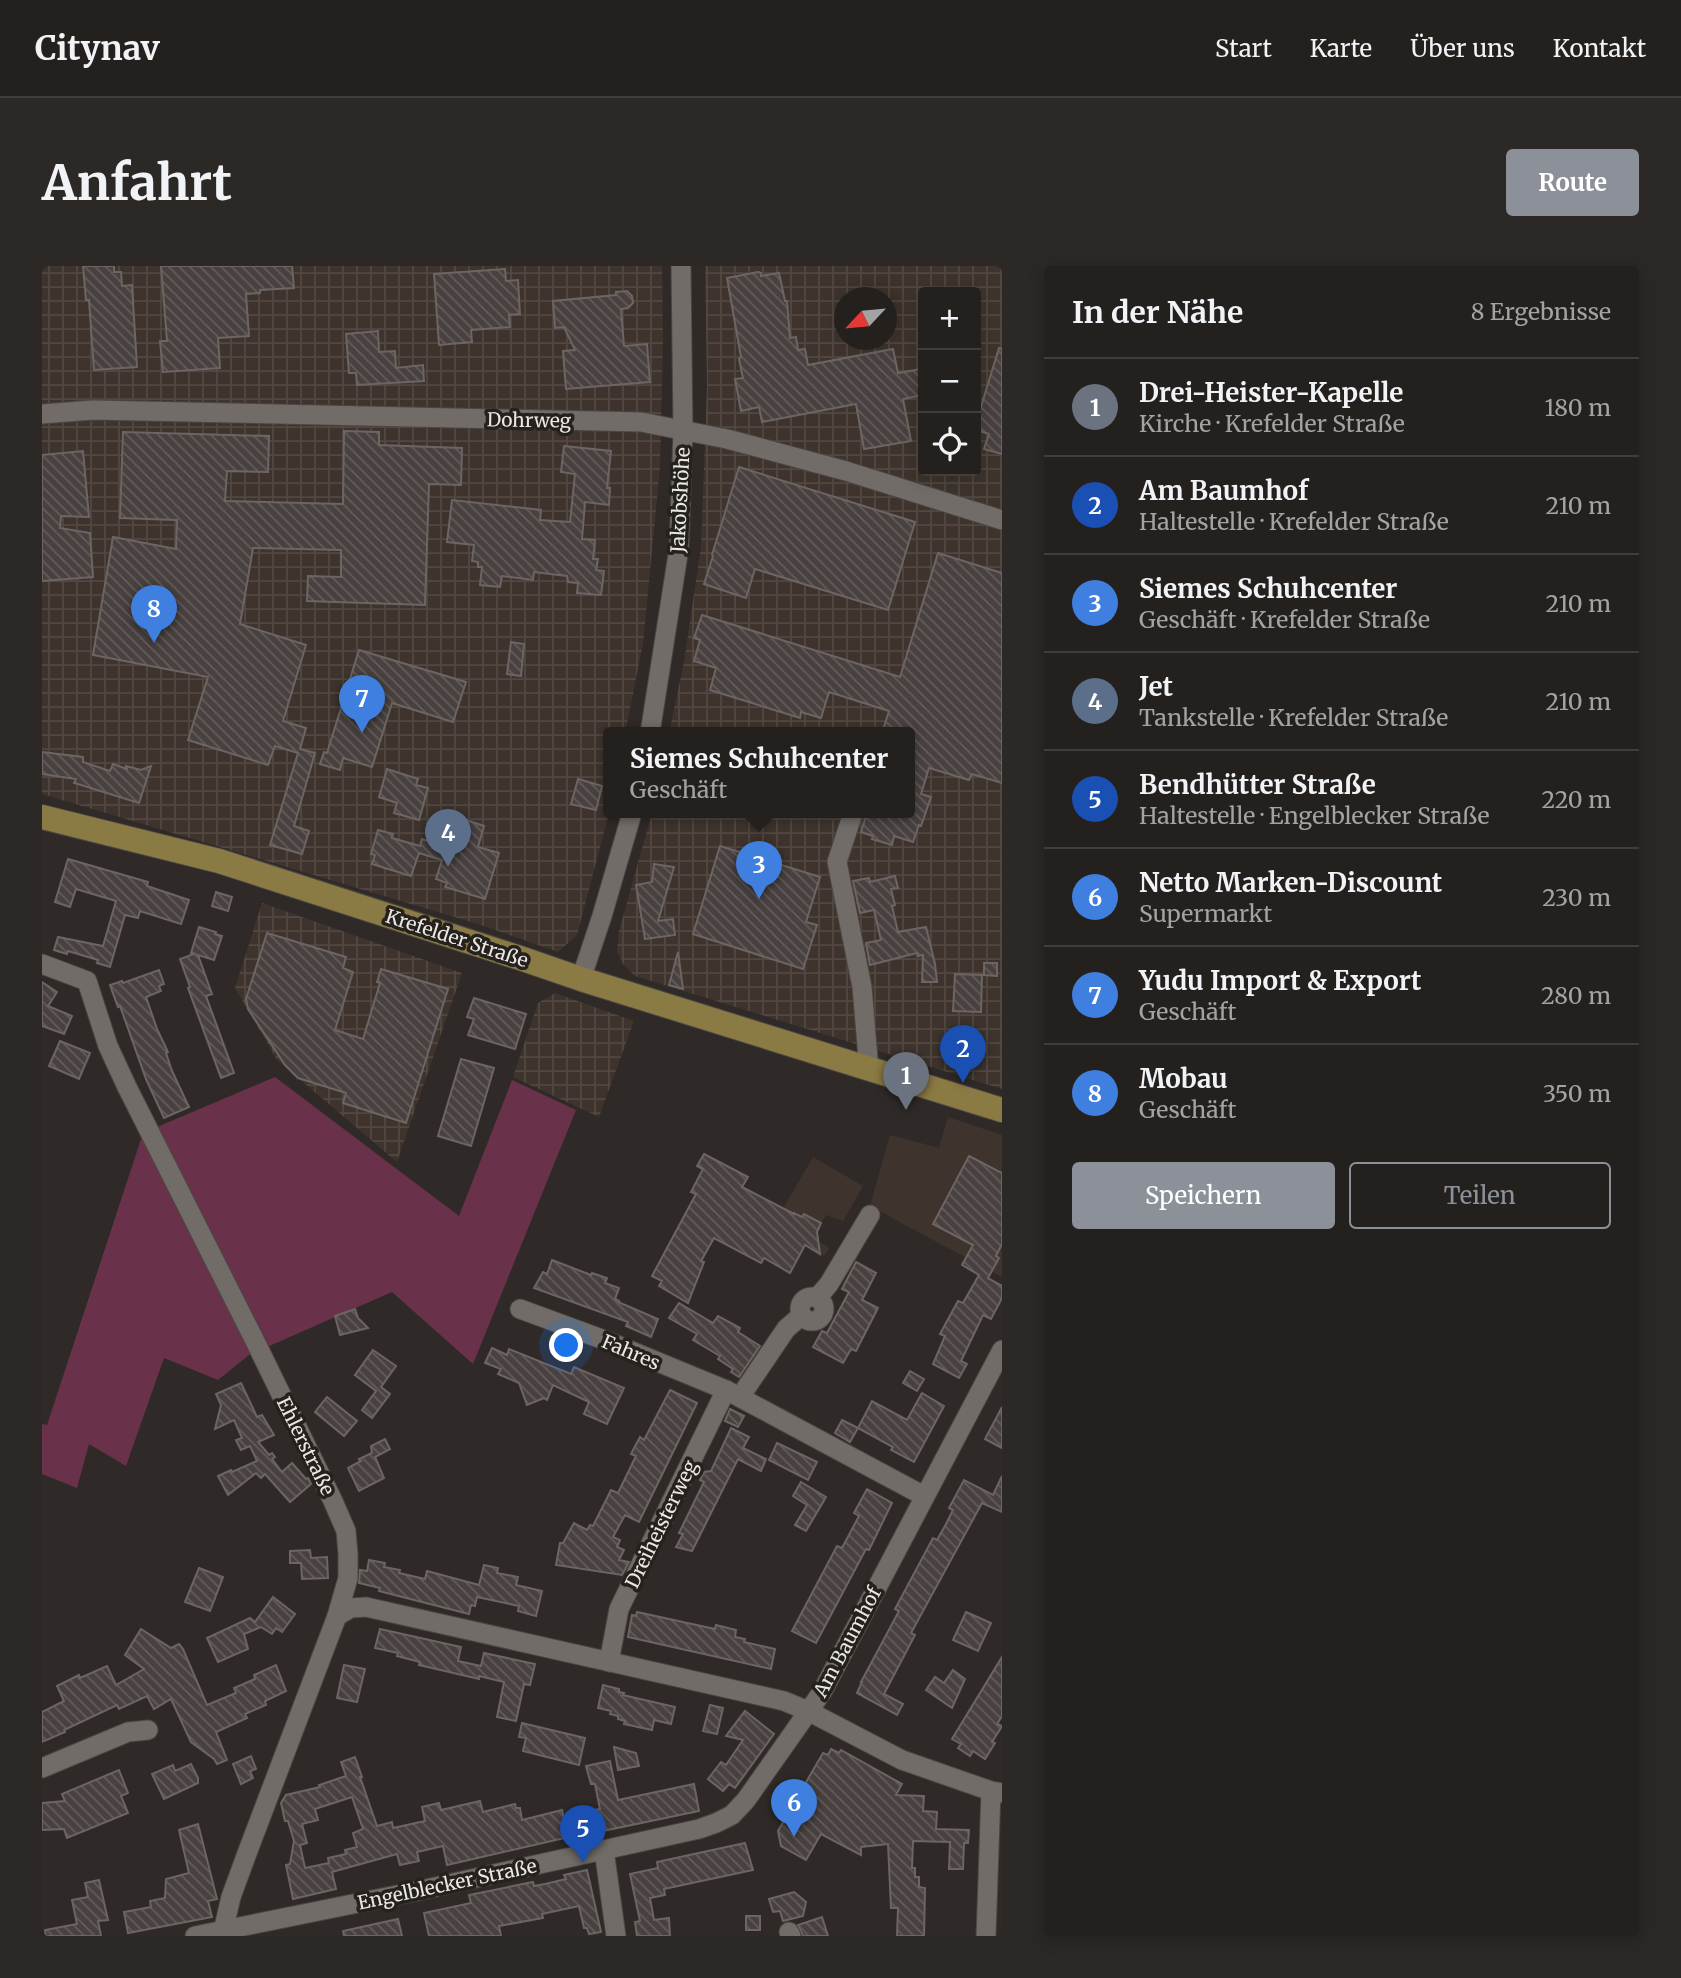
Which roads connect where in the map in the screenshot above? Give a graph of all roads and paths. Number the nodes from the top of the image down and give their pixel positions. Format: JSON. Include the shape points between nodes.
{"nodes":[{"id":1,"x":681,"y":266,"type":"edge"},
{"id":2,"x":42,"y":414,"type":"edge"},
{"id":3,"x":683,"y":431,"type":"junction"},
{"id":4,"x":1002,"y":520,"type":"edge"},
{"id":5,"x":651,"y":727,"type":"edge"},
{"id":6,"x":42,"y":817,"type":"edge"},
{"id":7,"x":631,"y":818,"type":"edge"},
{"id":8,"x":851,"y":818,"type":"edge"},
{"id":9,"x":42,"y":964,"type":"edge"},
{"id":10,"x":580,"y":979,"type":"junction"},
{"id":11,"x":869,"y":1070,"type":"junction"},
{"id":12,"x":1002,"y":1110,"type":"edge"},
{"id":13,"x":870,"y":1215,"type":"dead end"},
{"id":14,"x":520,"y":1309,"type":"dead end"},
{"id":15,"x":1002,"y":1350,"type":"edge"},
{"id":16,"x":733,"y":1394,"type":"junction"},
{"id":17,"x":924,"y":1496,"type":"junction"},
{"id":18,"x":337,"y":1616,"type":"junction"},
{"id":19,"x":608,"y":1662,"type":"junction"},
{"id":20,"x":808,"y":1711,"type":"junction"},
{"id":21,"x":148,"y":1730,"type":"dead end"},
{"id":22,"x":42,"y":1769,"type":"edge"},
{"id":23,"x":996,"y":1792,"type":"edge"},
{"id":24,"x":604,"y":1850,"type":"junction"},
{"id":25,"x":223,"y":1933,"type":"edge"},
{"id":26,"x":195,"y":1936,"type":"edge"},
{"id":27,"x":616,"y":1936,"type":"edge"},
{"id":28,"x":986,"y":1936,"type":"edge"}],
"edges":[{"from":1,"to":3,"type":"street","name":"Jakobshöhe"},
{"from":2,"to":3,"type":"street","name":"Dohrweg","via":[[93,410],[640,422]]},
{"from":3,"to":4,"type":"street","name":"Dohrweg","via":[[846,471]]},
{"from":3,"to":5,"type":"street","name":"Jakobshöhe","via":[[679,548]]},
{"from":6,"to":10,"type":"main road","name":"Krefelder Straße","via":[[219,861]]},
{"from":7,"to":10,"type":"street"},
{"from":8,"to":11,"type":"street","via":[[836,862],[862,987]]},
{"from":9,"to":18,"type":"street","name":"Ehlerstraße","via":[[88,981],[123,1078],[333,1501],[346,1531],[348,1578]]},
{"from":10,"to":11,"type":"main road","name":"Krefelder Straße"},
{"from":11,"to":12,"type":"main road","name":"Krefelder Straße"},
{"from":13,"to":16,"type":"street","via":[[829,1283],[817,1298],[803,1301],[802,1315]]},
{"from":14,"to":16,"type":"street","name":"Fahres"},
{"from":15,"to":17,"type":"street","name":"Am Baumhof"},
{"from":16,"to":17,"type":"street","name":"Fahres"},
{"from":16,"to":19,"type":"street","name":"Dreiheisterweg","via":[[620,1609]]},
{"from":17,"to":20,"type":"street","name":"Am Baumhof"},
{"from":18,"to":19,"type":"street","via":[[366,1607]]},
{"from":18,"to":25,"type":"street","name":"Ehlerstraße","via":[[231,1897]]},
{"from":19,"to":20,"type":"street","via":[[784,1701]]},
{"from":20,"to":23,"type":"street","via":[[902,1760]]},
{"from":20,"to":24,"type":"street","name":"Engelblecker Straße","via":[[732,1815],[699,1829]]},
{"from":21,"to":22,"type":"street","via":[[128,1732]]},
{"from":23,"to":28,"type":"street"},
{"from":24,"to":25,"type":"street","name":"Engelblecker Straße"},
{"from":24,"to":27,"type":"street"},
{"from":25,"to":26,"type":"street","name":"Engelblecker Straße"}]}
